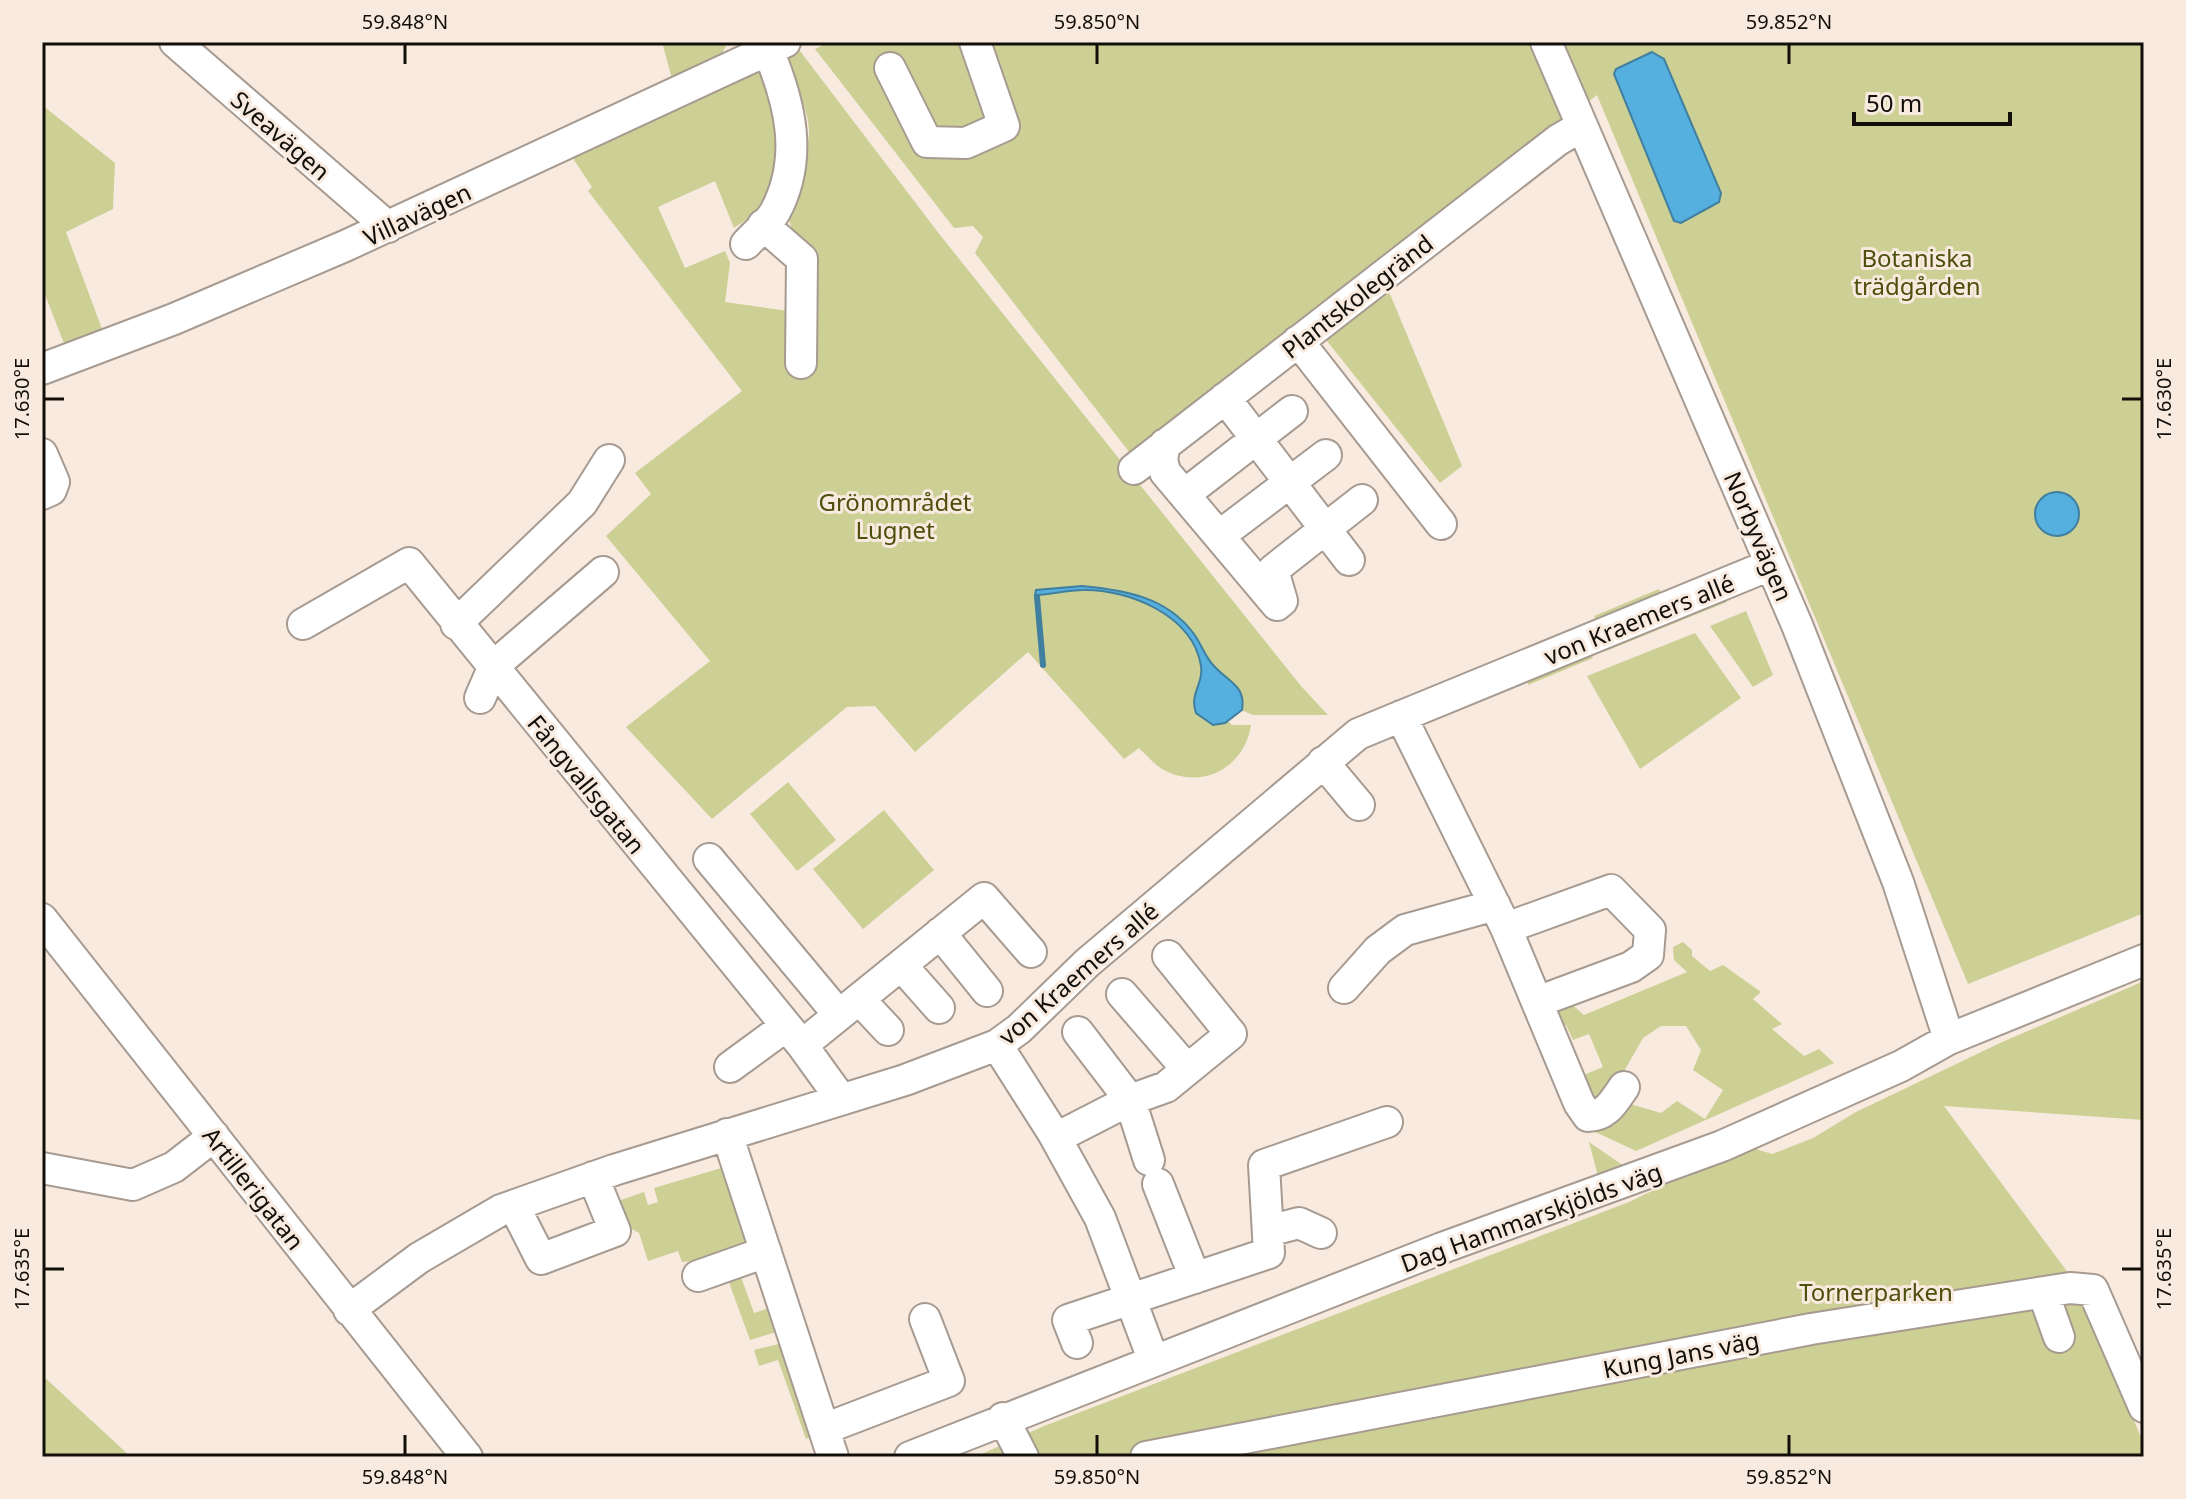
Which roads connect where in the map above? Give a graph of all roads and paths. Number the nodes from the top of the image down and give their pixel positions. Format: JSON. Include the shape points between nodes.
{"nodes":[{"id":1,"x":175,"y":42,"type":"edge"},
{"id":2,"x":975,"y":42,"type":"edge"},
{"id":3,"x":1546,"y":42,"type":"edge"},
{"id":4,"x":764,"y":48,"type":"edge"},
{"id":5,"x":890,"y":68,"type":"dead end"},
{"id":6,"x":1582,"y":126,"type":"junction"},
{"id":7,"x":388,"y":227,"type":"junction"},
{"id":8,"x":1298,"y":341,"type":"junction"},
{"id":9,"x":801,"y":363,"type":"dead end"},
{"id":10,"x":42,"y":369,"type":"edge"},
{"id":11,"x":1225,"y":398,"type":"junction"},
{"id":12,"x":1292,"y":411,"type":"dead end"},
{"id":13,"x":1256,"y":438,"type":"junction"},
{"id":14,"x":1165,"y":444,"type":"junction"},
{"id":15,"x":42,"y":454,"type":"edge"},
{"id":16,"x":1326,"y":455,"type":"dead end"},
{"id":17,"x":609,"y":460,"type":"dead end"},
{"id":18,"x":1134,"y":469,"type":"dead end"},
{"id":19,"x":1290,"y":482,"type":"junction"},
{"id":20,"x":42,"y":494,"type":"edge"},
{"id":21,"x":1185,"y":494,"type":"junction"},
{"id":22,"x":1362,"y":500,"type":"dead end"},
{"id":23,"x":1441,"y":524,"type":"dead end"},
{"id":24,"x":1325,"y":529,"type":"junction"},
{"id":25,"x":1219,"y":536,"type":"junction"},
{"id":26,"x":1349,"y":560,"type":"dead end"},
{"id":27,"x":1770,"y":565,"type":"junction"},
{"id":28,"x":603,"y":572,"type":"dead end"},
{"id":29,"x":303,"y":624,"type":"dead end"},
{"id":30,"x":456,"y":624,"type":"junction"},
{"id":31,"x":493,"y":668,"type":"junction"},
{"id":32,"x":480,"y":698,"type":"dead end"},
{"id":33,"x":1401,"y":716,"type":"junction"},
{"id":34,"x":1323,"y":762,"type":"junction"},
{"id":35,"x":1359,"y":805,"type":"dead end"},
{"id":36,"x":709,"y":859,"type":"dead end"},
{"id":37,"x":1500,"y":917,"type":"junction"},
{"id":38,"x":42,"y":919,"type":"edge"},
{"id":39,"x":940,"y":933,"type":"junction"},
{"id":40,"x":1031,"y":952,"type":"dead end"},
{"id":41,"x":1168,"y":956,"type":"dead end"},
{"id":42,"x":2144,"y":960,"type":"edge"},
{"id":43,"x":901,"y":965,"type":"junction"},
{"id":44,"x":1344,"y":988,"type":"dead end"},
{"id":45,"x":987,"y":991,"type":"dead end"},
{"id":46,"x":1122,"y":994,"type":"dead end"},
{"id":47,"x":1537,"y":1002,"type":"junction"},
{"id":48,"x":849,"y":1007,"type":"junction"},
{"id":49,"x":939,"y":1008,"type":"dead end"},
{"id":50,"x":888,"y":1030,"type":"dead end"},
{"id":51,"x":1078,"y":1032,"type":"dead end"},
{"id":52,"x":794,"y":1035,"type":"junction"},
{"id":53,"x":1949,"y":1039,"type":"junction"},
{"id":54,"x":997,"y":1045,"type":"junction"},
{"id":55,"x":730,"y":1067,"type":"dead end"},
{"id":56,"x":1186,"y":1068,"type":"junction"},
{"id":57,"x":1624,"y":1087,"type":"dead end"},
{"id":58,"x":841,"y":1099,"type":"junction"},
{"id":59,"x":1130,"y":1100,"type":"junction"},
{"id":60,"x":1387,"y":1122,"type":"dead end"},
{"id":61,"x":727,"y":1134,"type":"junction"},
{"id":62,"x":214,"y":1136,"type":"junction"},
{"id":63,"x":1056,"y":1138,"type":"junction"},
{"id":64,"x":42,"y":1168,"type":"edge"},
{"id":65,"x":593,"y":1177,"type":"junction"},
{"id":66,"x":514,"y":1206,"type":"junction"},
{"id":67,"x":1268,"y":1231,"type":"junction"},
{"id":68,"x":1321,"y":1233,"type":"dead end"},
{"id":69,"x":766,"y":1252,"type":"junction"},
{"id":70,"x":698,"y":1276,"type":"dead end"},
{"id":71,"x":1195,"y":1278,"type":"junction"},
{"id":72,"x":2044,"y":1295,"type":"junction"},
{"id":73,"x":1132,"y":1299,"type":"junction"},
{"id":74,"x":349,"y":1310,"type":"junction"},
{"id":75,"x":925,"y":1319,"type":"dead end"},
{"id":76,"x":2059,"y":1337,"type":"dead end"},
{"id":77,"x":1077,"y":1343,"type":"dead end"},
{"id":78,"x":1153,"y":1359,"type":"junction"},
{"id":79,"x":2144,"y":1407,"type":"edge"},
{"id":80,"x":1003,"y":1418,"type":"junction"},
{"id":81,"x":828,"y":1443,"type":"edge"},
{"id":82,"x":467,"y":1457,"type":"edge"},
{"id":83,"x":910,"y":1457,"type":"edge"},
{"id":84,"x":1023,"y":1457,"type":"edge"},
{"id":85,"x":1146,"y":1457,"type":"edge"}],
"edges":[{"from":1,"to":7,"type":"street","name":"Sveavägen"},
{"from":2,"to":5,"type":"street","via":[[1004,126],[966,143],[927,142]]},
{"from":3,"to":6,"type":"street","name":"Norbyvägen"},
{"from":4,"to":7,"type":"street","name":"Villavägen"},
{"from":4,"to":9,"type":"street","via":[[786,97],[793,150],[774,214],[754,235],[802,259]]},
{"from":6,"to":8,"type":"street","name":"Plantskolegränd"},
{"from":6,"to":27,"type":"street","name":"Norbyvägen"},
{"from":7,"to":10,"type":"street","name":"Villavägen"},
{"from":8,"to":11,"type":"street","name":"Plantskolegränd"},
{"from":8,"to":23,"type":"street"},
{"from":11,"to":13,"type":"street"},
{"from":11,"to":14,"type":"street","name":"Plantskolegränd"},
{"from":12,"to":13,"type":"street"},
{"from":13,"to":19,"type":"street"},
{"from":13,"to":21,"type":"street"},
{"from":14,"to":18,"type":"street","name":"Plantskolegränd"},
{"from":14,"to":21,"type":"street","via":[[1165,472]]},
{"from":15,"to":20,"type":"street","via":[[54,482]]},
{"from":16,"to":19,"type":"street"},
{"from":17,"to":30,"type":"street","via":[[582,503]]},
{"from":19,"to":24,"type":"street"},
{"from":19,"to":25,"type":"street"},
{"from":21,"to":25,"type":"street"},
{"from":22,"to":24,"type":"street"},
{"from":24,"to":25,"type":"street","via":[[1273,570],[1282,601],[1277,605]]},
{"from":24,"to":26,"type":"street"},
{"from":27,"to":33,"type":"street","name":"von Kraemers allé"},
{"from":27,"to":53,"type":"street","name":"Norbyvägen","via":[[1898,882]]},
{"from":28,"to":31,"type":"street"},
{"from":29,"to":30,"type":"street","name":"Fångvallsgatan","via":[[409,563]]},
{"from":30,"to":31,"type":"street","name":"Fångvallsgatan"},
{"from":31,"to":32,"type":"street"},
{"from":31,"to":52,"type":"street","name":"Fångvallsgatan"},
{"from":33,"to":34,"type":"street","name":"von Kraemers allé","via":[[1358,734]]},
{"from":33,"to":37,"type":"street"},
{"from":34,"to":35,"type":"street"},
{"from":34,"to":54,"type":"street","name":"von Kraemers allé"},
{"from":36,"to":48,"type":"street"},
{"from":37,"to":44,"type":"street","via":[[1405,930],[1378,950]]},
{"from":37,"to":47,"type":"street"},
{"from":37,"to":47,"type":"street","via":[[1611,890],[1650,930],[1648,955],[1631,967]]},
{"from":38,"to":62,"type":"street","name":"Artillerigatan"},
{"from":39,"to":40,"type":"street","via":[[984,898]]},
{"from":39,"to":43,"type":"street"},
{"from":39,"to":45,"type":"street"},
{"from":41,"to":56,"type":"street","via":[[1231,1034]]},
{"from":42,"to":53,"type":"street","name":"Dag Hammarskjölds väg"},
{"from":43,"to":48,"type":"street"},
{"from":43,"to":49,"type":"street"},
{"from":46,"to":56,"type":"street"},
{"from":47,"to":57,"type":"street","via":[[1588,1116],[1608,1110]]},
{"from":48,"to":50,"type":"street"},
{"from":48,"to":52,"type":"street"},
{"from":51,"to":59,"type":"street"},
{"from":52,"to":55,"type":"street"},
{"from":52,"to":58,"type":"street","name":"Fångvallsgatan"},
{"from":53,"to":78,"type":"street","name":"Dag Hammarskjölds väg","via":[[1722,1146]]},
{"from":54,"to":58,"type":"street","name":"von Kraemers allé"},
{"from":54,"to":63,"type":"street"},
{"from":56,"to":59,"type":"street","via":[[1166,1087]]},
{"from":58,"to":61,"type":"street","name":"von Kraemers allé"},
{"from":59,"to":63,"type":"street"},
{"from":59,"to":71,"type":"street"},
{"from":60,"to":67,"type":"street","via":[[1264,1165]]},
{"from":61,"to":65,"type":"street","name":"von Kraemers allé"},
{"from":61,"to":69,"type":"street"},
{"from":62,"to":64,"type":"street","via":[[174,1167],[133,1185]]},
{"from":62,"to":74,"type":"street","name":"Artillerigatan"},
{"from":63,"to":73,"type":"street","via":[[1100,1218]]},
{"from":65,"to":66,"type":"street","name":"von Kraemers allé"},
{"from":65,"to":66,"type":"street","via":[[615,1231],[541,1259]]},
{"from":66,"to":74,"type":"street","name":"von Kraemers allé","via":[[419,1258]]},
{"from":67,"to":68,"type":"street","via":[[1299,1223]]},
{"from":67,"to":71,"type":"street","via":[[1269,1253]]},
{"from":69,"to":70,"type":"street"},
{"from":69,"to":81,"type":"street"},
{"from":71,"to":73,"type":"street"},
{"from":72,"to":76,"type":"street"},
{"from":72,"to":79,"type":"street","name":"Kung Jans väg","via":[[2070,1288],[2093,1290]]},
{"from":72,"to":85,"type":"street","name":"Kung Jans väg","via":[[1811,1329]]},
{"from":73,"to":77,"type":"street","via":[[1068,1320]]},
{"from":73,"to":78,"type":"street"},
{"from":74,"to":82,"type":"street","name":"Artillerigatan"},
{"from":75,"to":81,"type":"street","via":[[949,1381]]},
{"from":78,"to":80,"type":"street","name":"Dag Hammarskjölds väg"},
{"from":80,"to":83,"type":"street","name":"Dag Hammarskjölds väg"},
{"from":80,"to":84,"type":"street"}]}
